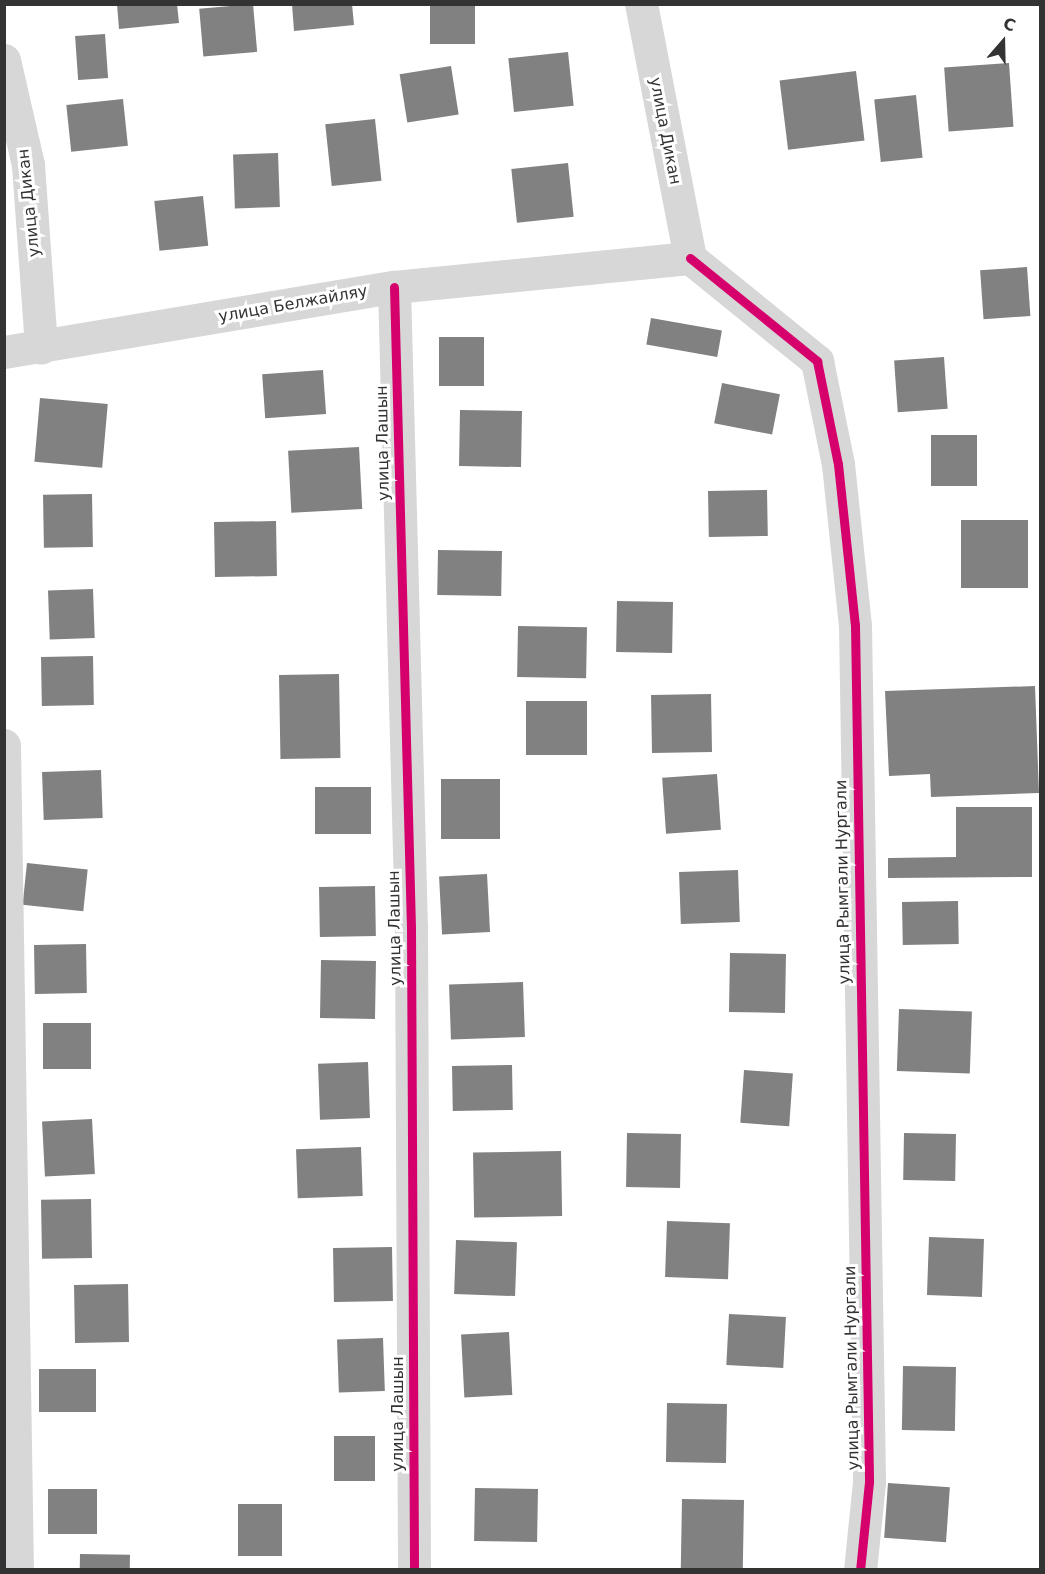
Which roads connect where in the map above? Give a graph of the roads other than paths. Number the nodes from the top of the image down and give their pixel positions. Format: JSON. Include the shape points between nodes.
{"nodes":[{"id":1,"x":641,"y":4,"type":"edge"},
{"id":2,"x":4,"y":60,"type":"edge"},
{"id":3,"x":690,"y":258,"type":"junction"},
{"id":4,"x":394,"y":287,"type":"junction"},
{"id":5,"x":41,"y":348,"type":"junction"},
{"id":6,"x":4,"y":352,"type":"edge"},
{"id":7,"x":4,"y":745,"type":"edge"},
{"id":8,"x":17,"y":1569,"type":"edge"},
{"id":9,"x":414,"y":1569,"type":"edge"},
{"id":10,"x":860,"y":1569,"type":"edge"}],
"edges":[{"from":1,"to":3,"type":"street","name":"улица Дикан"},
{"from":2,"to":5,"type":"street","name":"улица Дикан","via":[[28,165]]},
{"from":3,"to":4,"type":"street","name":"улица Белжайляу"},
{"from":3,"to":10,"type":"street","name":"улица Рымгали Нургали","via":[[817,361],[838,464],[855,625],[869,1482]]},
{"from":4,"to":5,"type":"street","name":"улица Белжайляу"},
{"from":4,"to":9,"type":"street","name":"улица Лашын","via":[[411,929]]},
{"from":5,"to":6,"type":"street","name":"улица Белжайляу"},
{"from":7,"to":8,"type":"street"}]}
